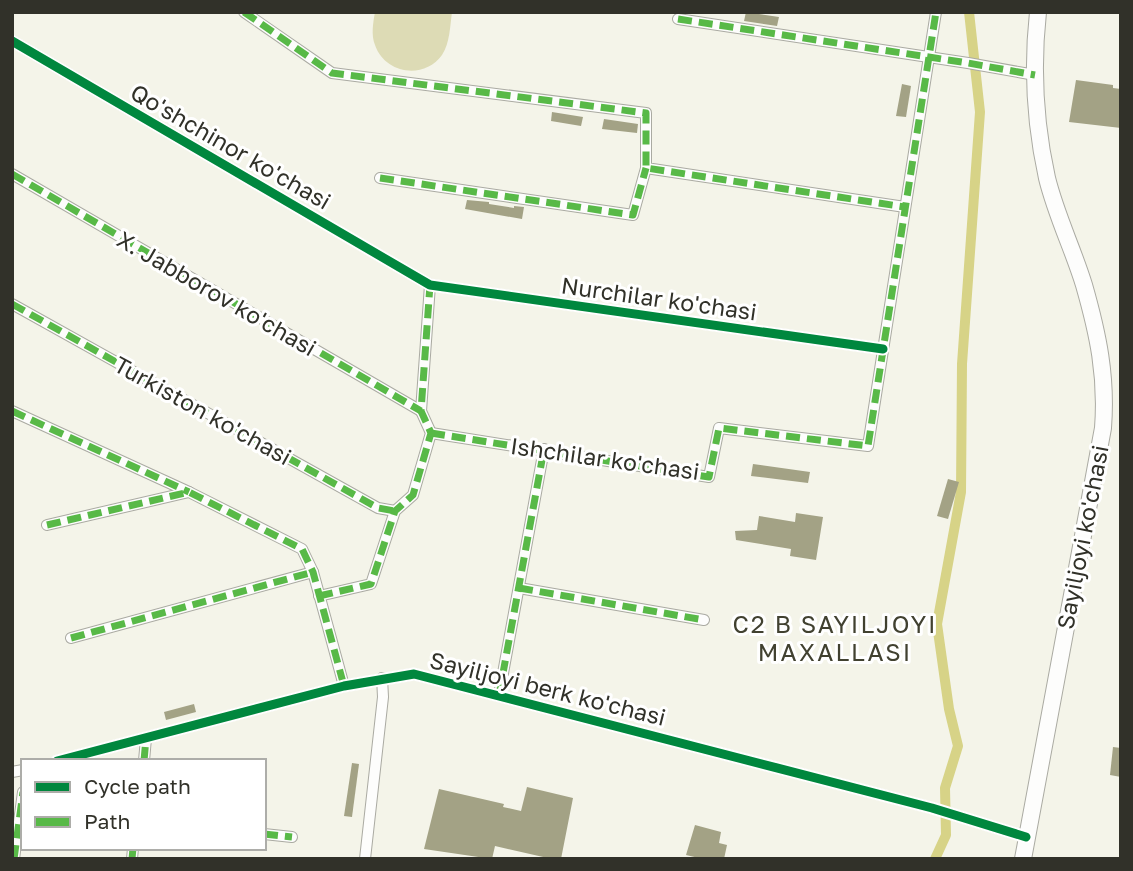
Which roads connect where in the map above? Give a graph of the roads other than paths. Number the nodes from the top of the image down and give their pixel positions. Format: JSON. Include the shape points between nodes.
{"nodes":[{"id":1,"x":936,"y":12,"type":"edge"},
{"id":2,"x":1038,"y":12,"type":"edge"},
{"id":3,"x":245,"y":13,"type":"edge"},
{"id":4,"x":678,"y":19,"type":"dead end"},
{"id":5,"x":12,"y":41,"type":"edge"},
{"id":6,"x":930,"y":58,"type":"junction"},
{"id":7,"x":1035,"y":75,"type":"junction"},
{"id":8,"x":646,"y":168,"type":"junction"},
{"id":9,"x":12,"y":174,"type":"edge"},
{"id":10,"x":380,"y":178,"type":"dead end"},
{"id":11,"x":905,"y":207,"type":"junction"},
{"id":12,"x":430,"y":285,"type":"junction"},
{"id":13,"x":12,"y":304,"type":"edge"},
{"id":14,"x":883,"y":349,"type":"junction"},
{"id":15,"x":12,"y":411,"type":"edge"},
{"id":16,"x":421,"y":411,"type":"junction"},
{"id":17,"x":431,"y":433,"type":"junction"},
{"id":18,"x":544,"y":449,"type":"junction"},
{"id":19,"x":189,"y":492,"type":"junction"},
{"id":20,"x":395,"y":510,"type":"junction"},
{"id":21,"x":47,"y":525,"type":"dead end"},
{"id":22,"x":313,"y":572,"type":"junction"},
{"id":23,"x":519,"y":588,"type":"junction"},
{"id":24,"x":319,"y":596,"type":"junction"},
{"id":25,"x":704,"y":620,"type":"dead end"},
{"id":26,"x":71,"y":638,"type":"dead end"},
{"id":27,"x":382,"y":678,"type":"junction"},
{"id":28,"x":344,"y":686,"type":"junction"},
{"id":29,"x":499,"y":695,"type":"junction"},
{"id":30,"x":146,"y":738,"type":"junction"},
{"id":31,"x":65,"y":759,"type":"edge"},
{"id":32,"x":144,"y":759,"type":"edge"},
{"id":33,"x":21,"y":807,"type":"edge"},
{"id":34,"x":266,"y":834,"type":"edge"},
{"id":35,"x":292,"y":837,"type":"dead end"},
{"id":36,"x":1026,"y":837,"type":"junction"},
{"id":37,"x":14,"y":859,"type":"edge"},
{"id":38,"x":365,"y":859,"type":"edge"},
{"id":39,"x":1023,"y":859,"type":"edge"}],
"edges":[{"from":1,"to":6,"type":"street"},
{"from":2,"to":7,"type":"main road","name":"Sayiljoyi ko'chasi"},
{"from":3,"to":8,"type":"street","via":[[332,73],[646,113]]},
{"from":4,"to":6,"type":"street"},
{"from":5,"to":12,"type":"street","name":"Qo'shchinor ko'chasi"},
{"from":6,"to":7,"type":"street"},
{"from":6,"to":11,"type":"street"},
{"from":7,"to":36,"type":"main road","name":"Sayiljoyi ko'chasi","via":[[1038,130],[1048,179],[1083,284],[1104,373],[1105,401]]},
{"from":8,"to":10,"type":"street","via":[[633,215]]},
{"from":8,"to":11,"type":"street"},
{"from":9,"to":16,"type":"street","name":"X. Jabborov ko'chasi"},
{"from":11,"to":14,"type":"street"},
{"from":12,"to":14,"type":"street","name":"Nurchilar ko'chasi"},
{"from":12,"to":16,"type":"street"},
{"from":13,"to":20,"type":"street","name":"Turkiston ko'chasi","via":[[378,508]]},
{"from":14,"to":18,"type":"street","name":"Ishchilar ko'chasi","via":[[867,446],[719,428],[709,477]]},
{"from":15,"to":19,"type":"street"},
{"from":16,"to":17,"type":"street"},
{"from":17,"to":18,"type":"street","name":"Ishchilar ko'chasi"},
{"from":17,"to":20,"type":"street","via":[[413,495]]},
{"from":18,"to":23,"type":"street"},
{"from":19,"to":21,"type":"street"},
{"from":19,"to":22,"type":"street","via":[[302,549]]},
{"from":20,"to":24,"type":"street","via":[[371,584]]},
{"from":22,"to":24,"type":"street"},
{"from":22,"to":26,"type":"street"},
{"from":23,"to":25,"type":"street"},
{"from":23,"to":29,"type":"street"},
{"from":24,"to":28,"type":"street"},
{"from":27,"to":28,"type":"street","name":"Sayiljoyi berk ko'chasi"},
{"from":27,"to":29,"type":"street","name":"Sayiljoyi berk ko'chasi","via":[[414,674]]},
{"from":27,"to":38,"type":"street"},
{"from":28,"to":30,"type":"street","name":"Sayiljoyi berk ko'chasi"},
{"from":29,"to":36,"type":"street","name":"Sayiljoyi berk ko'chasi","via":[[969,817]]},
{"from":30,"to":31,"type":"street","name":"Sayiljoyi berk ko'chasi"},
{"from":30,"to":32,"type":"street"},
{"from":33,"to":37,"type":"street"},
{"from":34,"to":35,"type":"street"},
{"from":36,"to":39,"type":"main road","name":"Sayiljoyi ko'chasi"}]}
